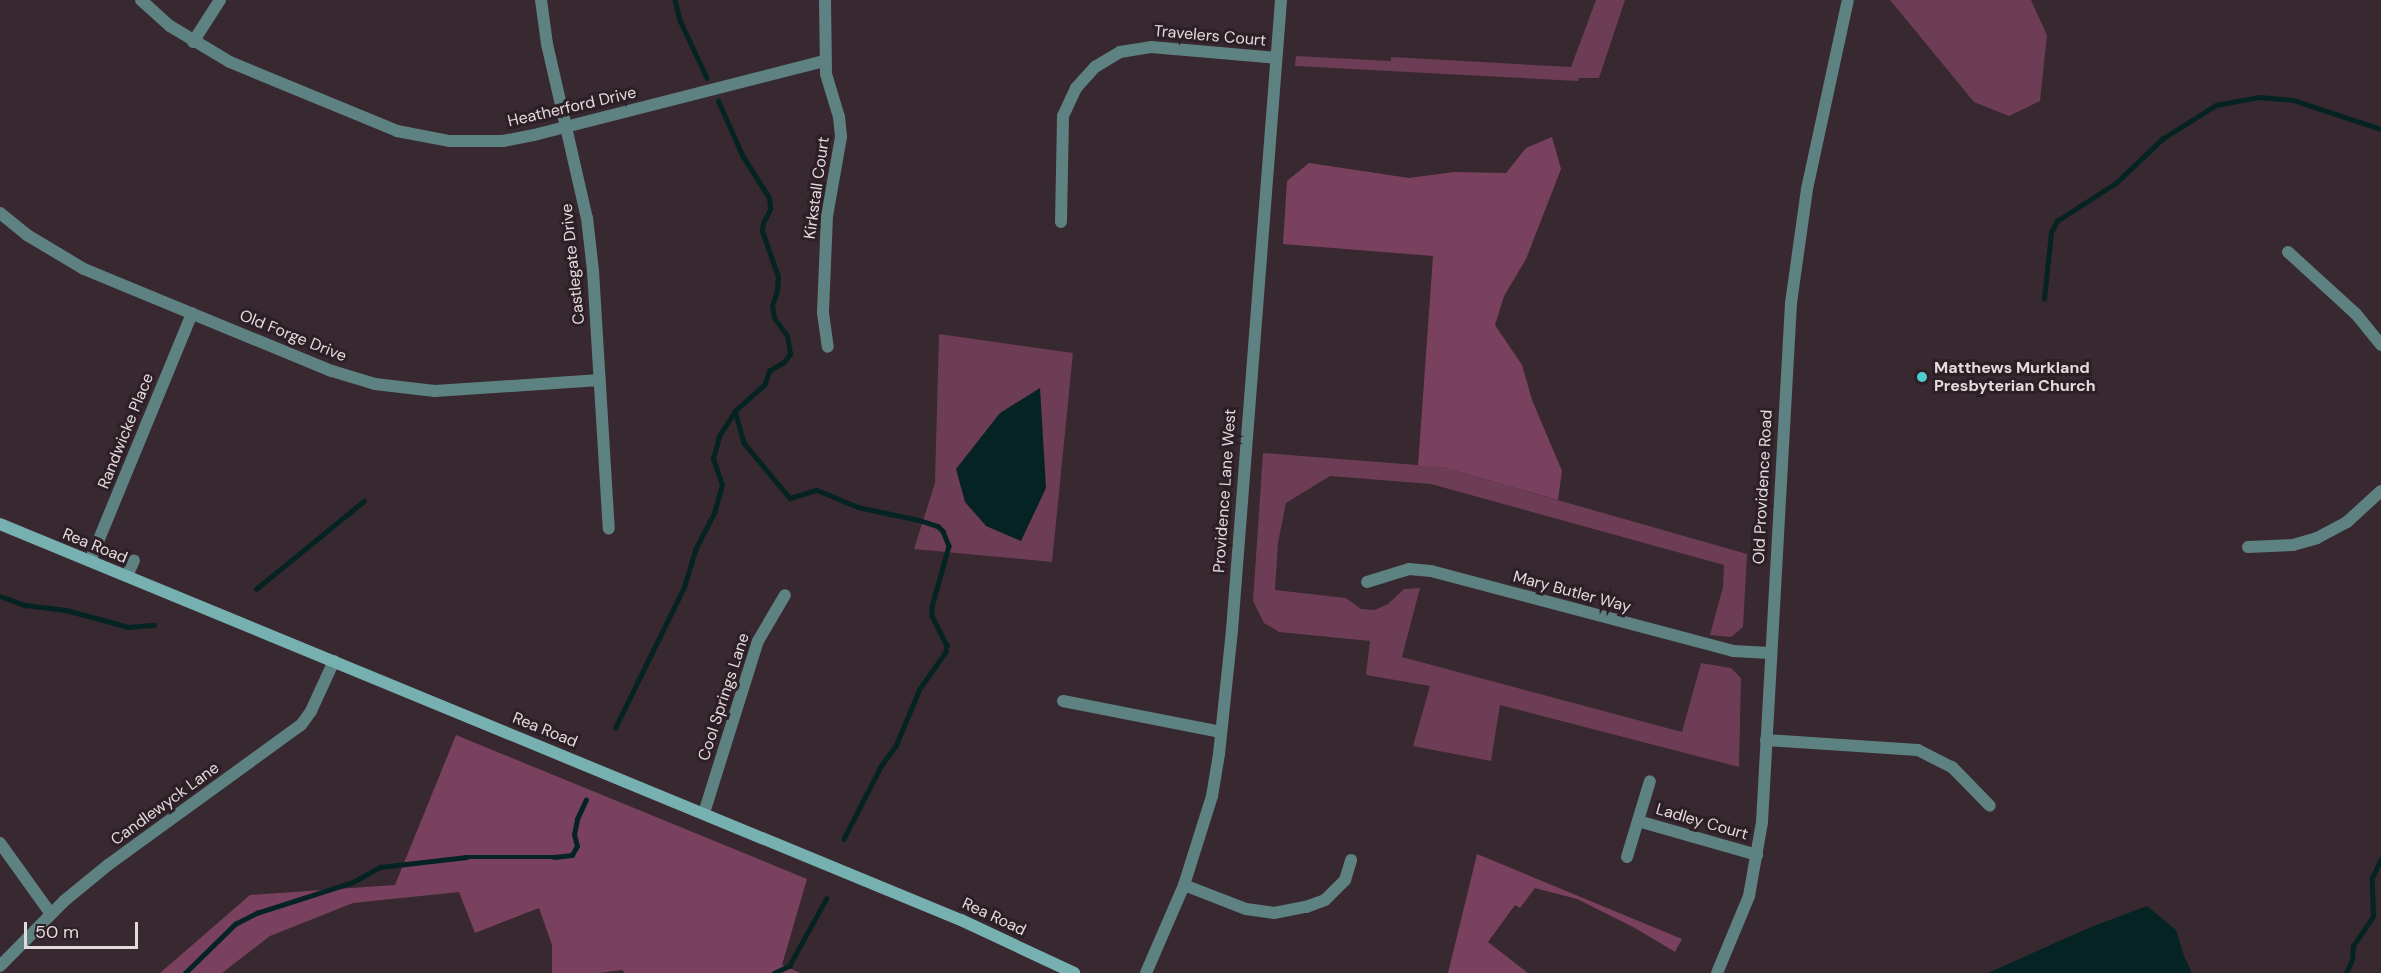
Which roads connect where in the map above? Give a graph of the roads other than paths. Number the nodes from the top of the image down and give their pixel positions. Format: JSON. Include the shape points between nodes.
{"nodes":[{"id":1,"x":141,"y":0,"type":"edge"},
{"id":2,"x":220,"y":0,"type":"edge"},
{"id":3,"x":541,"y":0,"type":"edge"},
{"id":4,"x":825,"y":0,"type":"edge"},
{"id":5,"x":1281,"y":0,"type":"edge"},
{"id":6,"x":1848,"y":0,"type":"edge"},
{"id":7,"x":193,"y":42,"type":"junction"},
{"id":8,"x":1276,"y":58,"type":"junction"},
{"id":9,"x":824,"y":61,"type":"junction"},
{"id":10,"x":567,"y":126,"type":"junction"},
{"id":11,"x":0,"y":213,"type":"edge"},
{"id":12,"x":1061,"y":222,"type":"dead end"},
{"id":13,"x":2288,"y":252,"type":"dead end"},
{"id":14,"x":192,"y":314,"type":"junction"},
{"id":15,"x":2381,"y":345,"type":"edge"},
{"id":16,"x":828,"y":347,"type":"dead end"},
{"id":17,"x":600,"y":381,"type":"junction"},
{"id":18,"x":2381,"y":491,"type":"edge"},
{"id":19,"x":0,"y":524,"type":"edge"},
{"id":20,"x":609,"y":529,"type":"dead end"},
{"id":21,"x":2248,"y":547,"type":"dead end"},
{"id":22,"x":134,"y":560,"type":"dead end"},
{"id":23,"x":90,"y":561,"type":"junction"},
{"id":24,"x":127,"y":576,"type":"junction"},
{"id":25,"x":1367,"y":582,"type":"dead end"},
{"id":26,"x":785,"y":595,"type":"dead end"},
{"id":27,"x":1770,"y":653,"type":"junction"},
{"id":28,"x":334,"y":661,"type":"junction"},
{"id":29,"x":1063,"y":701,"type":"dead end"},
{"id":30,"x":1221,"y":732,"type":"junction"},
{"id":31,"x":1766,"y":740,"type":"junction"},
{"id":32,"x":1650,"y":781,"type":"dead end"},
{"id":33,"x":1990,"y":806,"type":"dead end"},
{"id":34,"x":705,"y":813,"type":"junction"},
{"id":35,"x":1638,"y":821,"type":"junction"},
{"id":36,"x":0,"y":843,"type":"edge"},
{"id":37,"x":1757,"y":855,"type":"junction"},
{"id":38,"x":1627,"y":857,"type":"dead end"},
{"id":39,"x":1350,"y":860,"type":"dead end"},
{"id":40,"x":1184,"y":885,"type":"junction"},
{"id":41,"x":51,"y":914,"type":"junction"},
{"id":42,"x":0,"y":966,"type":"edge"},
{"id":43,"x":1074,"y":973,"type":"edge"},
{"id":44,"x":1146,"y":973,"type":"edge"},
{"id":45,"x":1718,"y":973,"type":"edge"}],
"edges":[{"from":1,"to":7,"type":"street","name":"Heatherford Drive"},
{"from":2,"to":7,"type":"street"},
{"from":3,"to":10,"type":"street","name":"Castlegate Drive"},
{"from":4,"to":9,"type":"street","name":"Kirkstall Court"},
{"from":5,"to":8,"type":"street","name":"Providence Lane West"},
{"from":6,"to":27,"type":"street","name":"Old Providence Road","via":[[1807,189],[1791,303]]},
{"from":7,"to":10,"type":"street","name":"Heatherford Drive","via":[[230,62],[415,136],[450,141],[503,141]]},
{"from":8,"to":12,"type":"street","name":"Travelers Court","via":[[1145,47],[1120,52],[1095,67],[1076,88],[1063,116]]},
{"from":8,"to":30,"type":"street","name":"Providence Lane West"},
{"from":9,"to":10,"type":"street","name":"Heatherford Drive"},
{"from":9,"to":16,"type":"street","name":"Kirkstall Court","via":[[841,137],[826,226],[823,313]]},
{"from":10,"to":17,"type":"street","name":"Castlegate Drive","via":[[587,218]]},
{"from":11,"to":14,"type":"street","name":"Old Forge Drive","via":[[74,264]]},
{"from":13,"to":15,"type":"street","via":[[2335,293]]},
{"from":14,"to":17,"type":"street","name":"Old Forge Drive","via":[[332,371],[396,388],[457,390]]},
{"from":14,"to":23,"type":"street","name":"Randwicke Place"},
{"from":17,"to":20,"type":"street","name":"Castlegate Drive"},
{"from":18,"to":21,"type":"street","via":[[2347,522],[2317,538],[2293,545]]},
{"from":19,"to":23,"type":"main road","name":"Rea Road"},
{"from":22,"to":24,"type":"street"},
{"from":23,"to":24,"type":"main road","name":"Rea Road"},
{"from":24,"to":28,"type":"main road","name":"Rea Road"},
{"from":25,"to":27,"type":"street","name":"Mary Butler Way","via":[[1409,569],[1431,572],[1733,651]]},
{"from":26,"to":34,"type":"street","name":"Cool Springs Lane","via":[[758,641]]},
{"from":27,"to":31,"type":"street","name":"Old Providence Road"},
{"from":28,"to":34,"type":"main road","name":"Rea Road"},
{"from":28,"to":41,"type":"street","name":"Candlewyck Lane","via":[[301,725],[108,865]]},
{"from":29,"to":30,"type":"street"},
{"from":30,"to":40,"type":"street","name":"Providence Lane West","via":[[1212,796]]},
{"from":31,"to":33,"type":"street","via":[[1918,750],[1952,767]]},
{"from":31,"to":37,"type":"street","name":"Old Providence Road"},
{"from":32,"to":35,"type":"street"},
{"from":34,"to":43,"type":"main road","name":"Rea Road","via":[[961,920]]},
{"from":35,"to":37,"type":"street","name":"Ladley Court"},
{"from":35,"to":38,"type":"street"},
{"from":36,"to":41,"type":"street"},
{"from":37,"to":45,"type":"street","name":"Old Providence Road","via":[[1749,896]]},
{"from":39,"to":40,"type":"street","via":[[1345,880],[1332,894],[1306,907],[1274,913],[1246,909]]},
{"from":40,"to":44,"type":"street","name":"Providence Lane West"},
{"from":41,"to":42,"type":"street","name":"Candlewyck Lane"}]}
